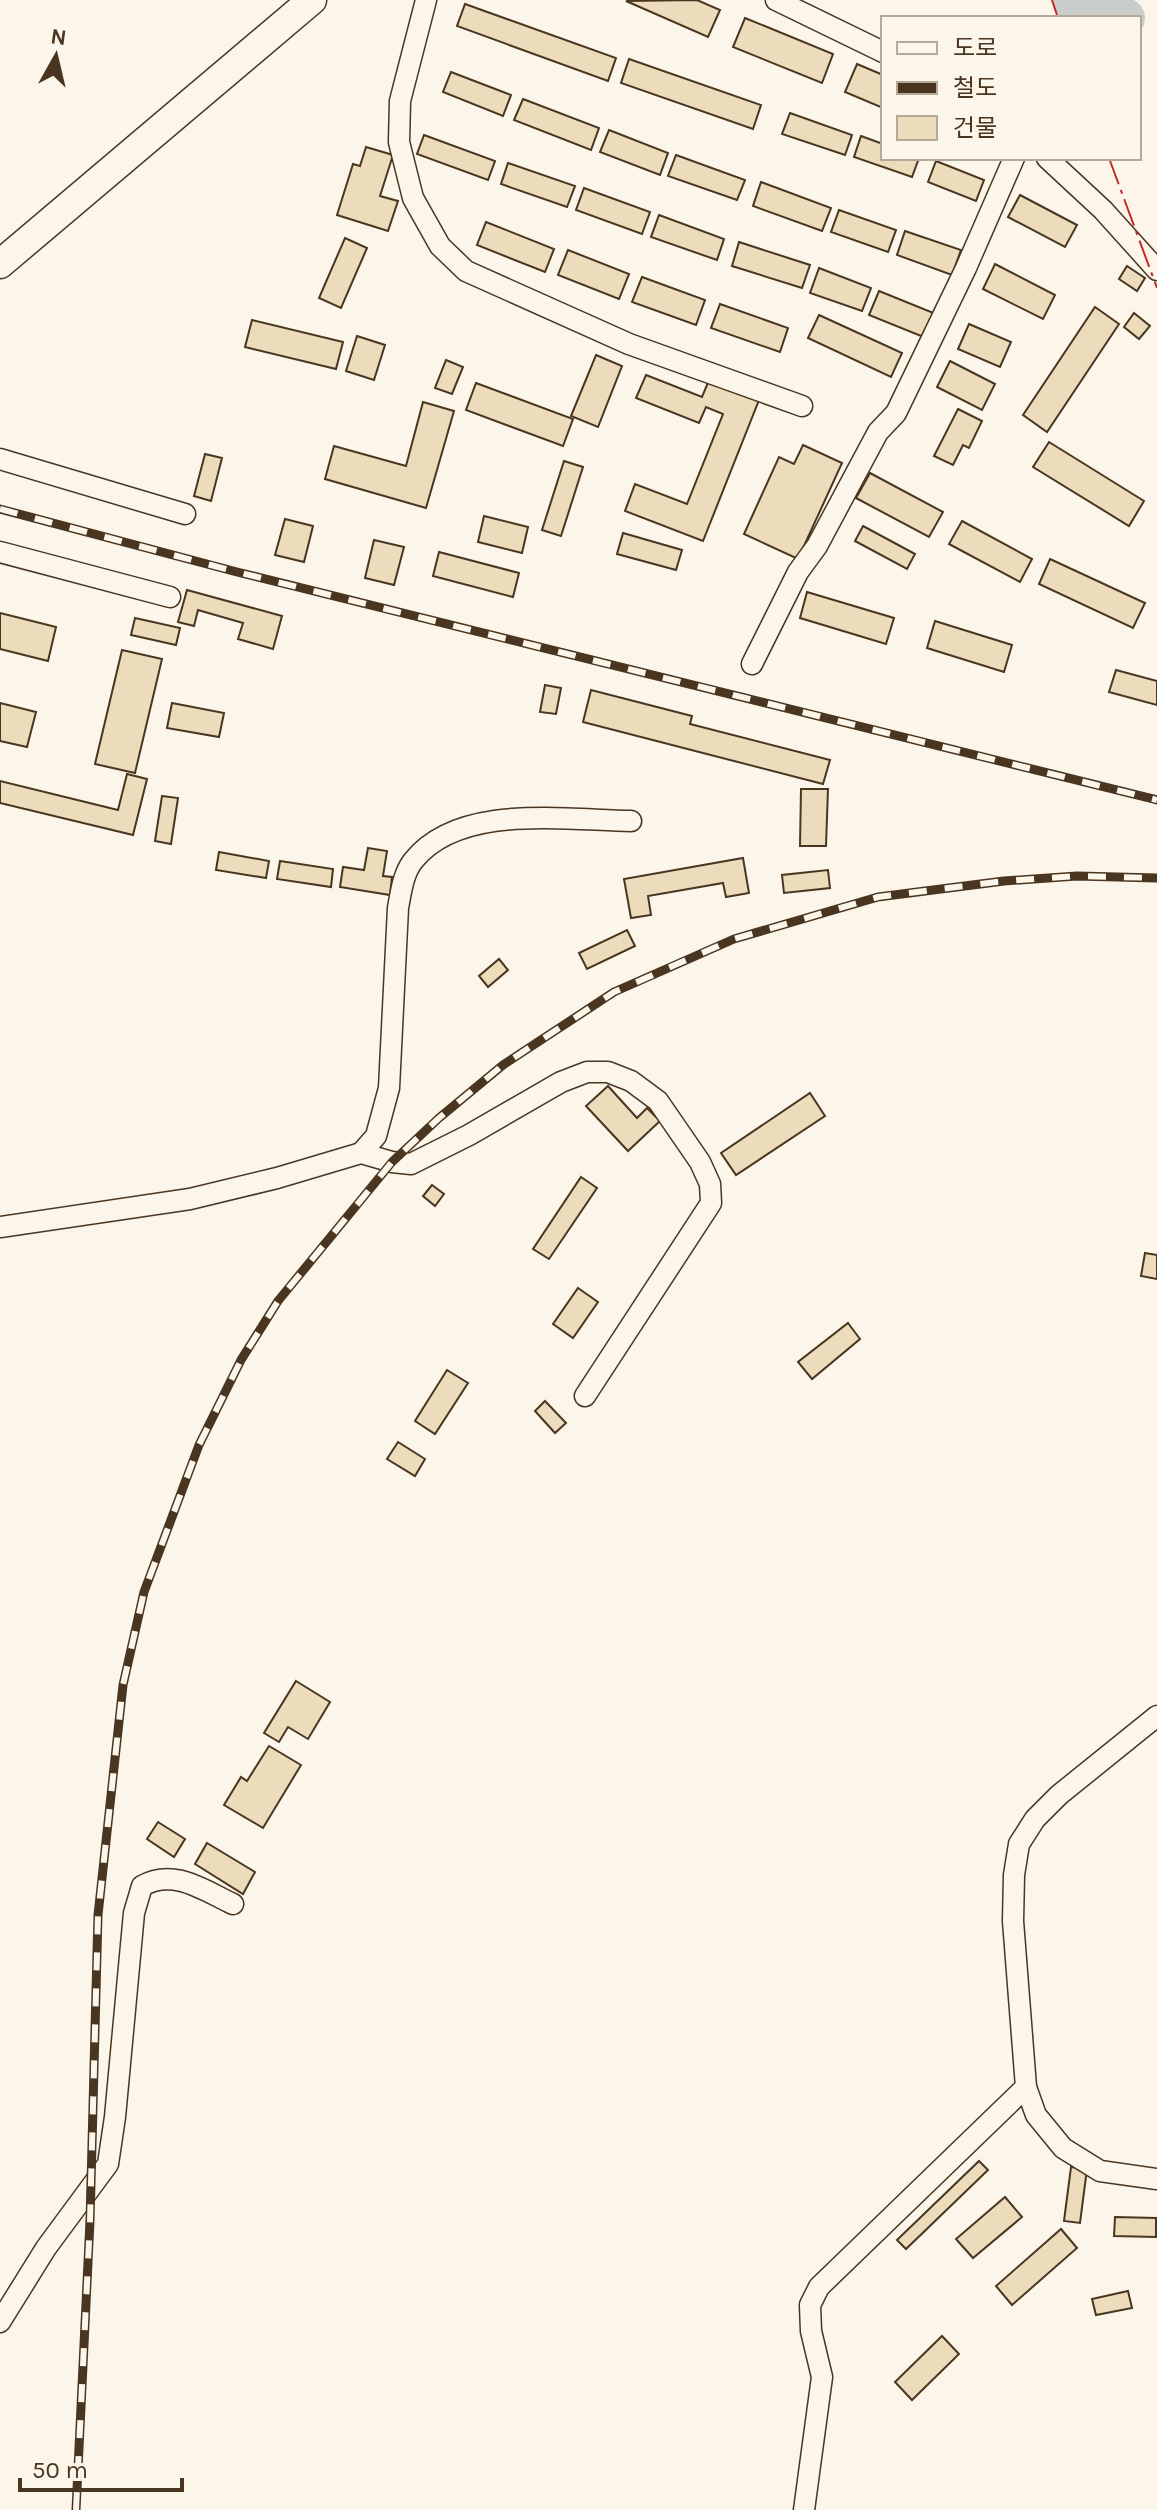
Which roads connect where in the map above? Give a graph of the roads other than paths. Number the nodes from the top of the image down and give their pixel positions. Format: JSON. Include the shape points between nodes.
{"nodes":[{"id":1,"x":312,"y":0,"type":"edge"},
{"id":2,"x":426,"y":0,"type":"edge"},
{"id":3,"x":776,"y":0,"type":"edge"},
{"id":4,"x":881,"y":51,"type":"edge"},
{"id":5,"x":1013,"y":160,"type":"edge"},
{"id":6,"x":1049,"y":160,"type":"edge"},
{"id":7,"x":0,"y":264,"type":"edge"},
{"id":8,"x":1157,"y":270,"type":"edge"},
{"id":9,"x":802,"y":406,"type":"dead end"},
{"id":10,"x":0,"y":459,"type":"edge"},
{"id":11,"x":185,"y":514,"type":"dead end"},
{"id":12,"x":0,"y":552,"type":"edge"},
{"id":13,"x":170,"y":597,"type":"dead end"},
{"id":14,"x":752,"y":664,"type":"dead end"},
{"id":15,"x":631,"y":821,"type":"dead end"},
{"id":16,"x":361,"y":1153,"type":"junction"},
{"id":17,"x":0,"y":1227,"type":"edge"},
{"id":18,"x":585,"y":1396,"type":"dead end"},
{"id":19,"x":1157,"y":1716,"type":"edge"},
{"id":20,"x":233,"y":1904,"type":"dead end"},
{"id":21,"x":1026,"y":2087,"type":"junction"},
{"id":22,"x":1157,"y":2179,"type":"edge"},
{"id":23,"x":0,"y":2322,"type":"edge"},
{"id":24,"x":804,"y":2510,"type":"edge"}],
"edges":[{"from":1,"to":7,"type":"street"},
{"from":2,"to":9,"type":"street","via":[[400,101],[399,142],[413,198],[440,246],[466,271],[615,338]]},
{"from":3,"to":4,"type":"street"},
{"from":5,"to":14,"type":"street","via":[[896,413],[878,432]]},
{"from":6,"to":8,"type":"street"},
{"from":10,"to":11,"type":"street"},
{"from":12,"to":13,"type":"street"},
{"from":15,"to":16,"type":"street","via":[[503,818],[459,828],[434,841],[412,862],[398,908],[389,1088],[376,1136]]},
{"from":16,"to":17,"type":"street","via":[[190,1199]]},
{"from":16,"to":18,"type":"street","via":[[411,1164],[587,1072],[608,1072],[631,1081],[658,1101],[700,1162],[711,1203]]},
{"from":19,"to":21,"type":"street","via":[[1059,1795],[1019,1844],[1013,1921]]},
{"from":20,"to":23,"type":"street","via":[[177,1878],[157,1878],[142,1886],[134,1913],[108,2164]]},
{"from":21,"to":22,"type":"street","via":[[1036,2115],[1063,2148],[1100,2171]]},
{"from":21,"to":24,"type":"street","via":[[819,2287],[810,2305],[822,2377]]}]}
